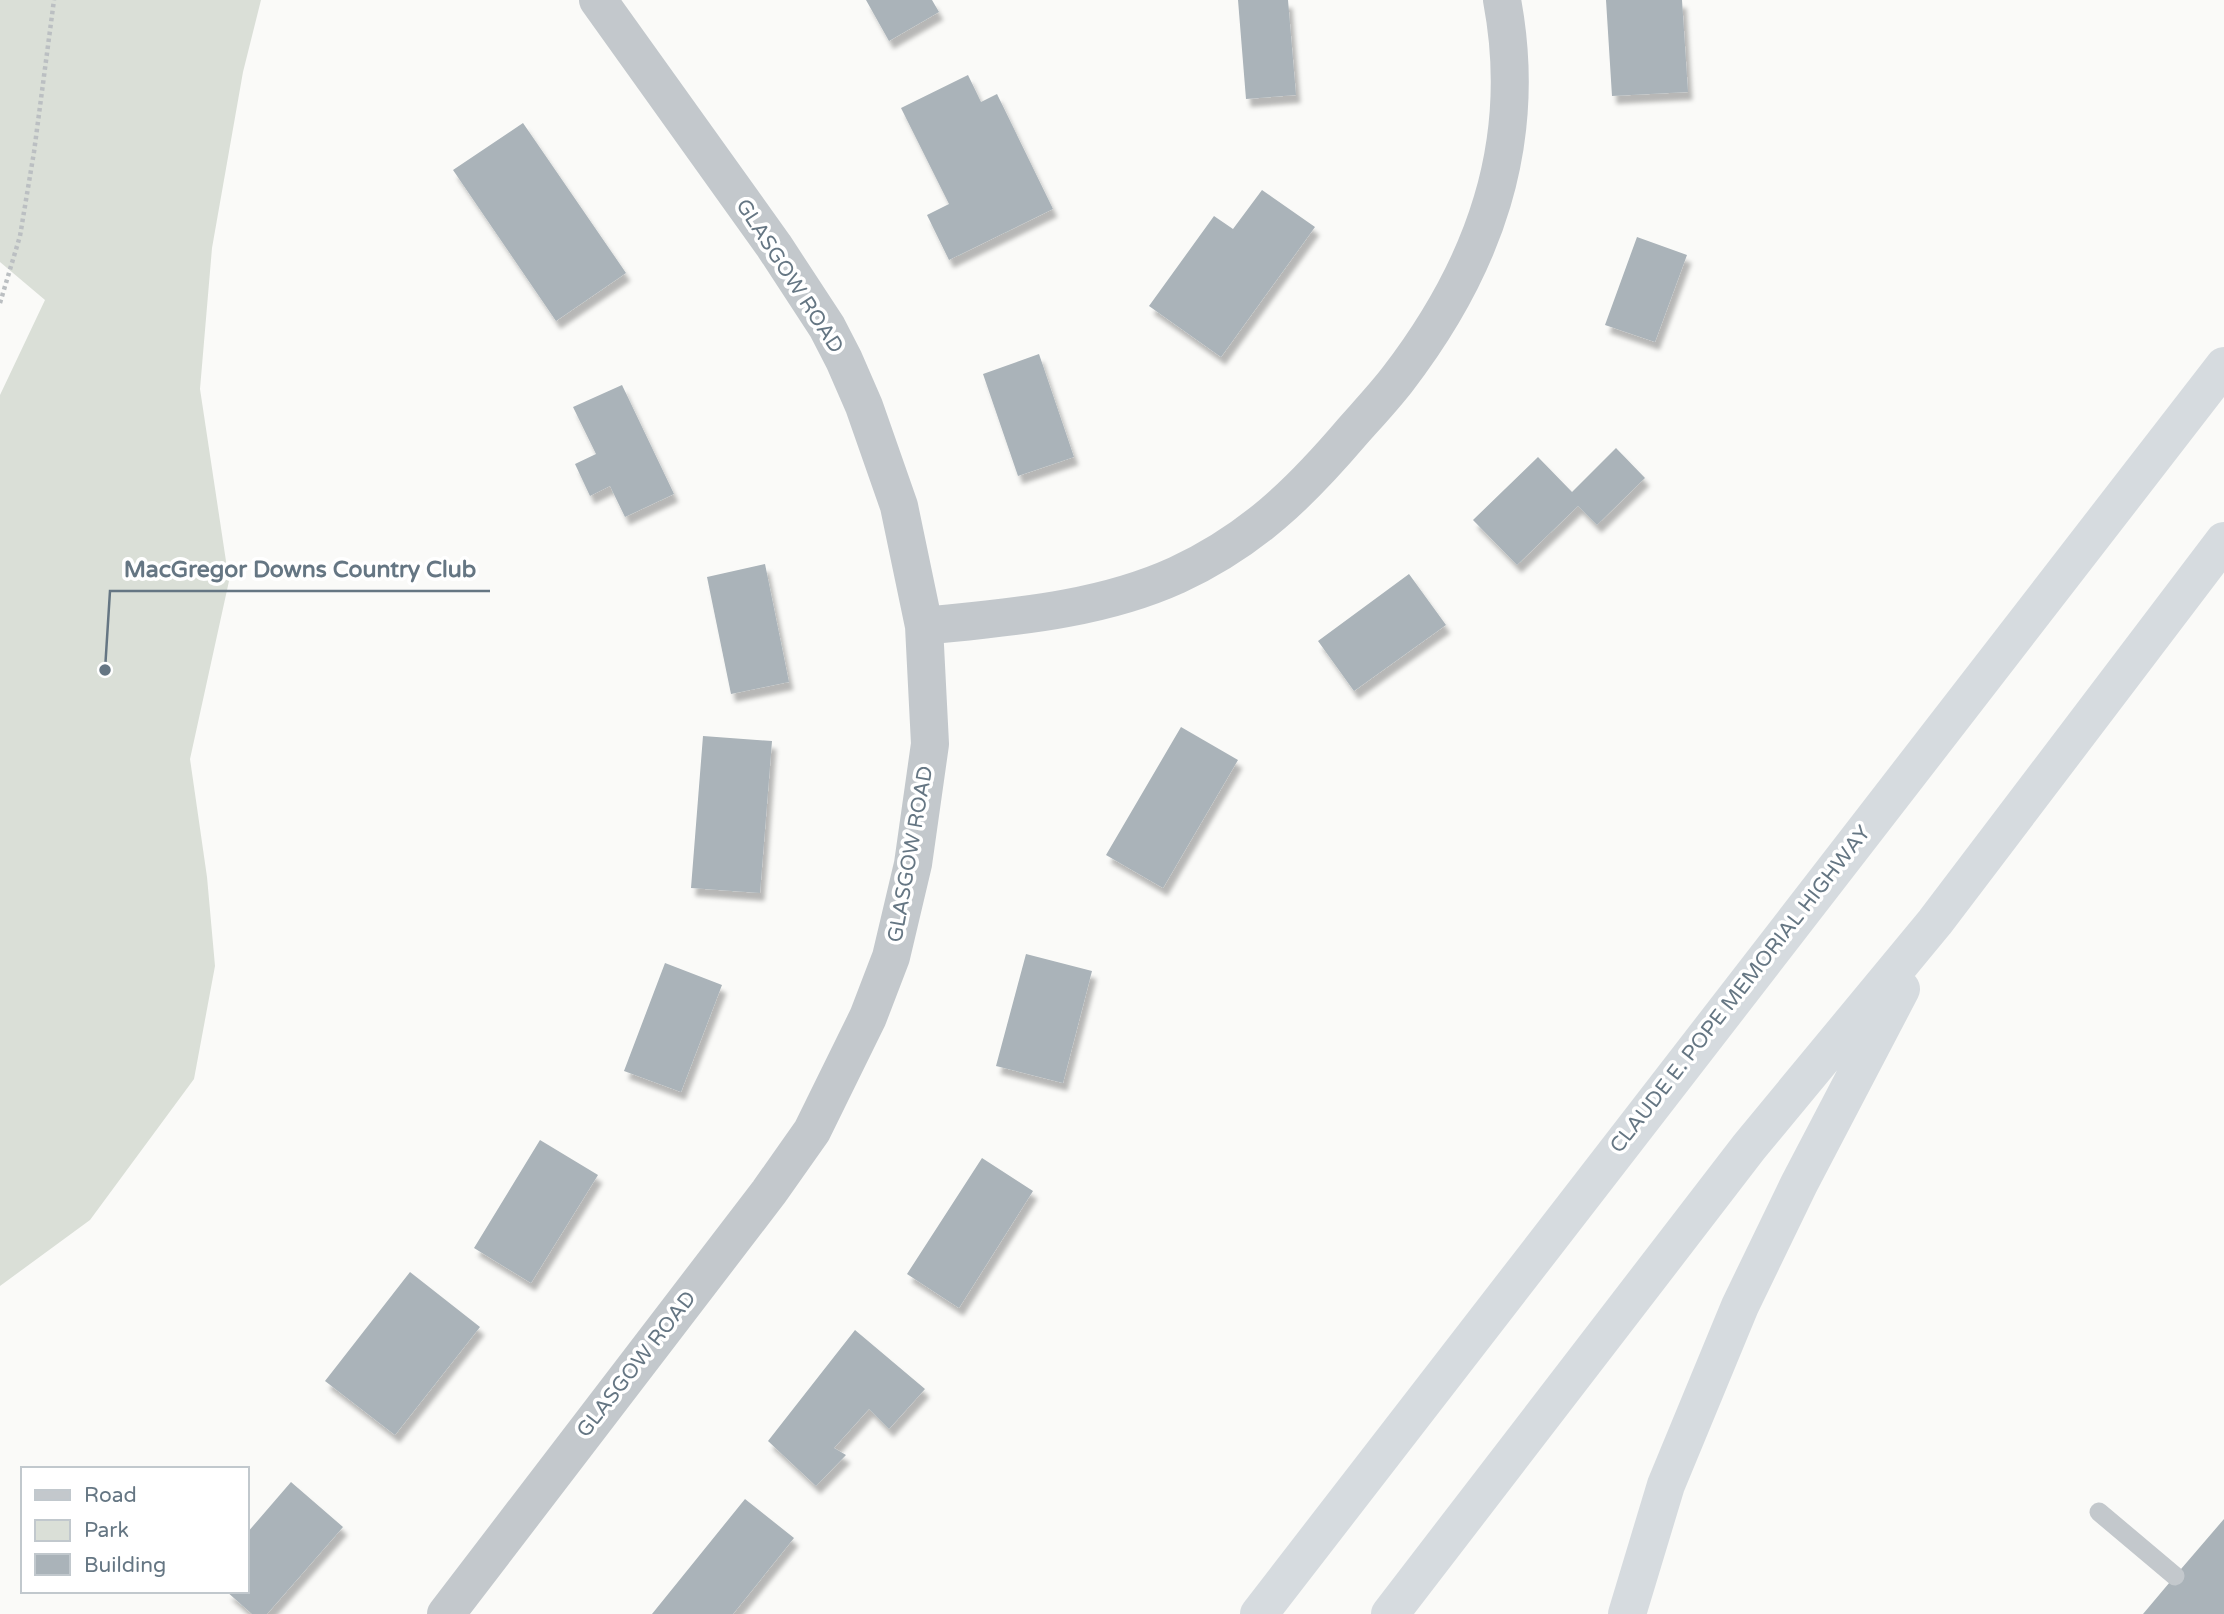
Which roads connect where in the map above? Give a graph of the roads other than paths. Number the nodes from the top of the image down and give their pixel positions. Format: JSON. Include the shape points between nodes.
{"nodes":[{"id":1,"x":598,"y":0,"type":"edge"},
{"id":2,"x":1502,"y":0,"type":"edge"},
{"id":3,"x":2224,"y":366,"type":"edge"},
{"id":4,"x":2224,"y":541,"type":"edge"},
{"id":5,"x":924,"y":626,"type":"junction"},
{"id":6,"x":1935,"y":922,"type":"junction"},
{"id":7,"x":2099,"y":1512,"type":"dead end"},
{"id":8,"x":2175,"y":1576,"type":"dead end"},
{"id":9,"x":446,"y":1614,"type":"edge"},
{"id":10,"x":1259,"y":1614,"type":"edge"},
{"id":11,"x":1390,"y":1614,"type":"edge"},
{"id":12,"x":1627,"y":1614,"type":"edge"}],
"edges":[{"from":1,"to":5,"type":"street","name":"GLASGOW ROAD","via":[[827,327],[864,406],[899,506]]},
{"from":2,"to":5,"type":"street","via":[[1511,76],[1508,128],[1494,198],[1474,253],[1436,324],[1396,381],[1328,460],[1247,536],[1176,576],[1110,599],[1040,613]]},
{"from":3,"to":10,"type":"highway","name":"CLAUDE E. POPE MEMORIAL HIGHWAY"},
{"from":4,"to":6,"type":"highway"},
{"from":5,"to":9,"type":"street","name":"GLASGOW ROAD","via":[[930,744],[922,809],[891,957],[863,1028],[812,1131],[769,1192]]},
{"from":6,"to":11,"type":"highway","via":[[1749,1147]]},
{"from":6,"to":12,"type":"highway","via":[[1740,1306],[1666,1485]]},
{"from":7,"to":8,"type":"lane"}]}
